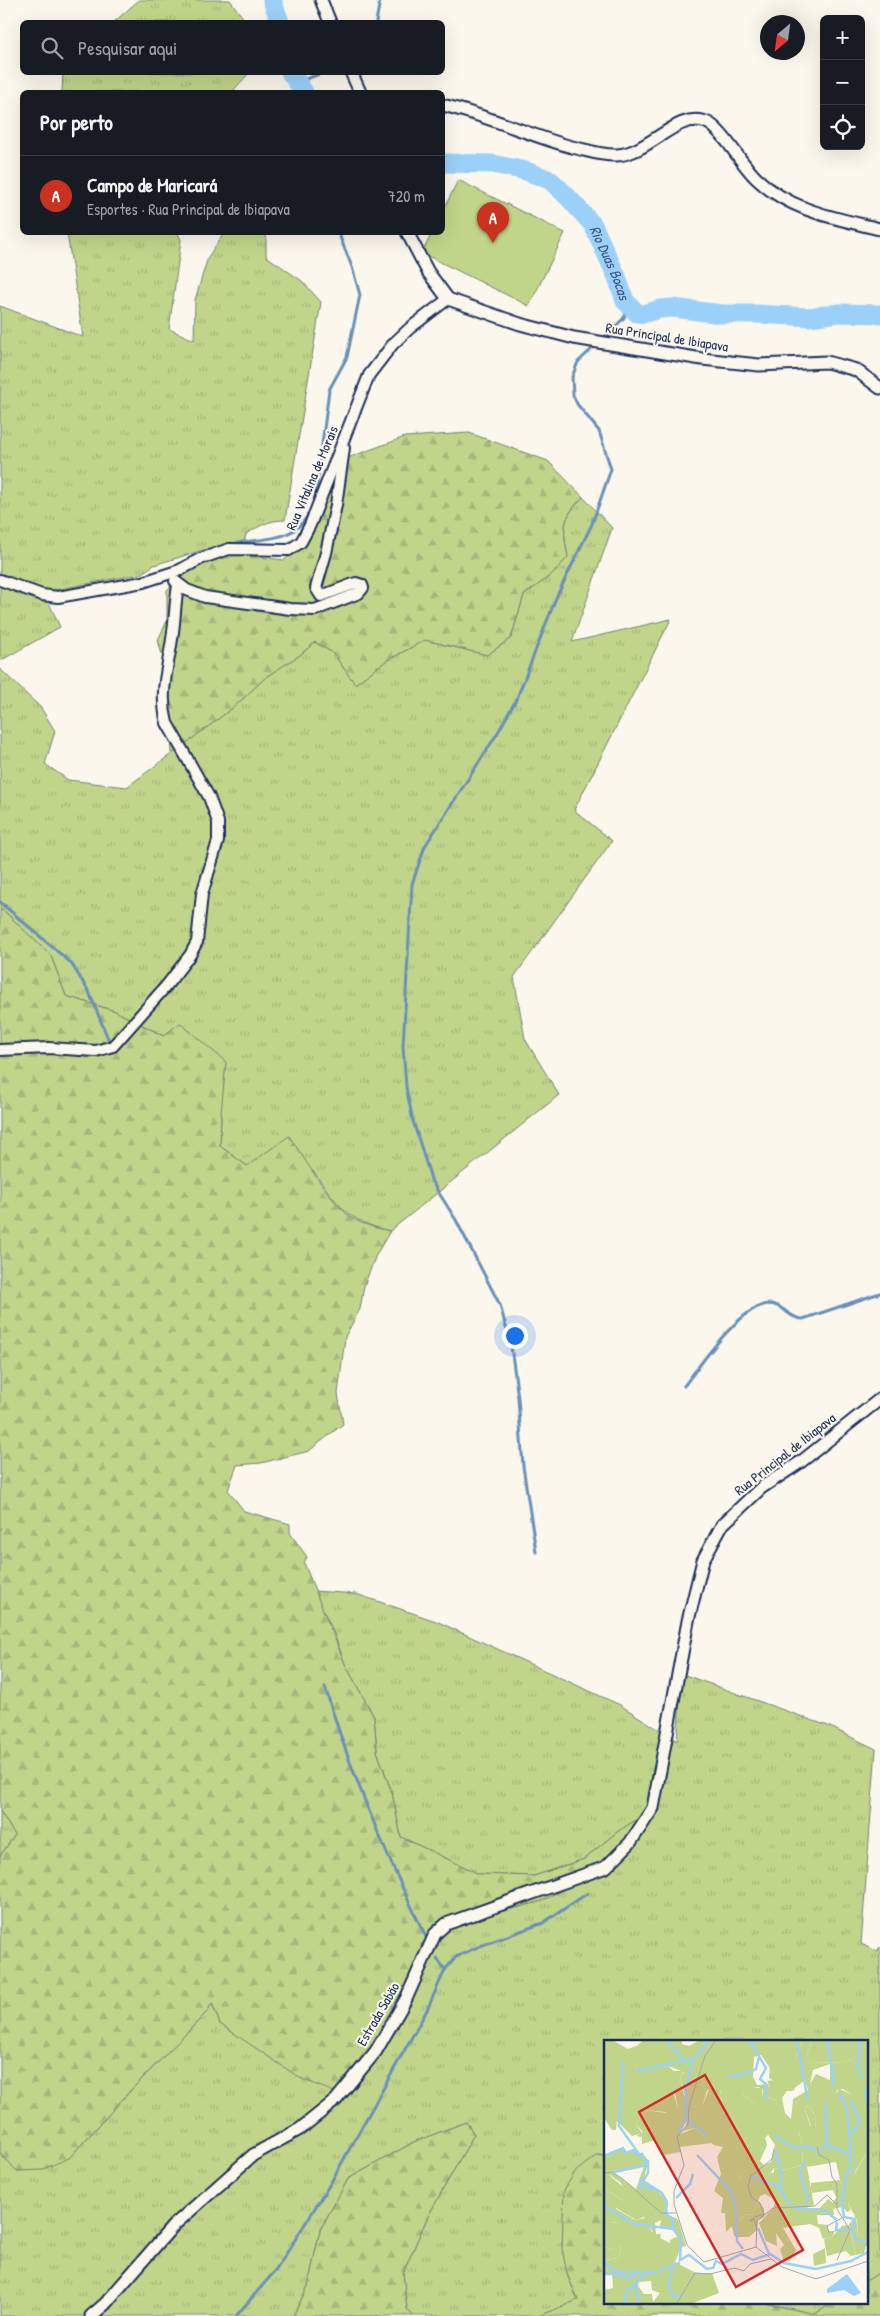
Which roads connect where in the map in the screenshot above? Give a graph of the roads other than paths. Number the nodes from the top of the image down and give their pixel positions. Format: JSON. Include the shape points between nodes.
{"nodes":[{"id":1,"x":321,"y":0,"type":"edge"},
{"id":2,"x":329,"y":20,"type":"edge"},
{"id":3,"x":352,"y":75,"type":"edge"},
{"id":4,"x":359,"y":90,"type":"edge"},
{"id":5,"x":445,"y":106,"type":"edge"},
{"id":6,"x":880,"y":229,"type":"edge"},
{"id":7,"x":409,"y":235,"type":"edge"},
{"id":8,"x":448,"y":298,"type":"junction"},
{"id":9,"x":880,"y":388,"type":"edge"},
{"id":10,"x":345,"y":437,"type":"junction"},
{"id":11,"x":172,"y":573,"type":"junction"},
{"id":12,"x":0,"y":580,"type":"edge"},
{"id":13,"x":178,"y":585,"type":"junction"},
{"id":14,"x":0,"y":1050,"type":"edge"},
{"id":15,"x":880,"y":1399,"type":"edge"},
{"id":16,"x":670,"y":1712,"type":"joint"},
{"id":17,"x":91,"y":2316,"type":"edge"}],
"edges":[{"from":1,"to":2,"type":"street"},
{"from":3,"to":4,"type":"street"},
{"from":5,"to":6,"type":"street","via":[[554,142],[613,155],[643,148],[682,122],[706,121],[717,128],[747,170],[780,196],[817,214]]},
{"from":7,"to":8,"type":"street","via":[[428,272]]},
{"from":8,"to":9,"type":"street","name":"Rua Principal de Ibiapava","via":[[520,324],[616,345],[759,365],[827,362],[856,370]]},
{"from":8,"to":10,"type":"street","name":"Rua Vitalina de Morais","via":[[410,328],[377,364]]},
{"from":10,"to":11,"type":"street","name":"Rua Vitalina de Morais","via":[[310,525],[295,548],[284,552],[229,549]]},
{"from":10,"to":13,"type":"street","via":[[341,477],[316,588],[321,596],[356,582],[362,585],[362,591],[316,610],[299,610],[205,597]]},
{"from":11,"to":12,"type":"street","name":"Rua Vitalina de Morais","via":[[142,582],[58,596],[42,595]]},
{"from":11,"to":13,"type":"street"},
{"from":13,"to":14,"type":"street","via":[[162,696],[164,712],[209,797],[219,828],[202,894],[198,942],[167,985],[113,1046],[96,1051],[49,1048]]},
{"from":15,"to":16,"type":"street","name":"Rua Principal de Ibiapava","via":[[802,1461],[761,1488],[722,1524],[703,1560]]},
{"from":16,"to":17,"type":"street","name":"Estrada Sabäo","via":[[654,1808],[630,1843],[606,1867],[446,1924],[434,1934],[406,2000],[376,2051],[336,2100],[300,2129],[253,2155],[173,2226]]}]}
